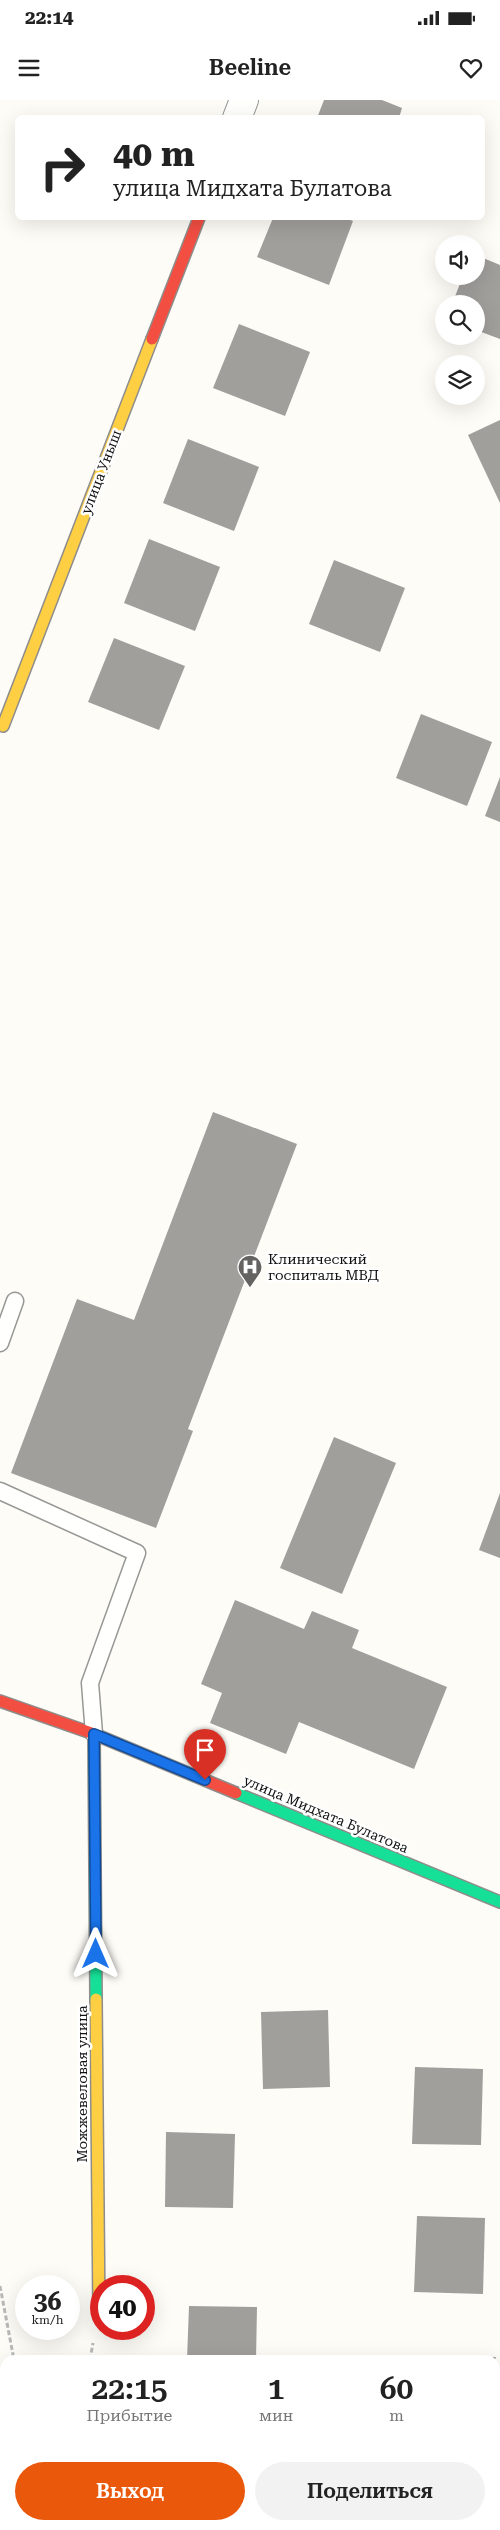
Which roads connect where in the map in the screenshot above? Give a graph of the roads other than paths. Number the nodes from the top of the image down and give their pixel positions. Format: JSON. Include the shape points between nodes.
{"nodes":[{"id":1,"x":244,"y":100,"type":"edge"},
{"id":2,"x":238,"y":115,"type":"edge"},
{"id":3,"x":198,"y":220,"type":"edge"},
{"id":4,"x":3,"y":726,"type":"dead end"},
{"id":5,"x":15,"y":1301,"type":"dead end"},
{"id":6,"x":0,"y":1343,"type":"edge"},
{"id":7,"x":0,"y":1491,"type":"edge"},
{"id":8,"x":0,"y":1701,"type":"edge"},
{"id":9,"x":94,"y":1734,"type":"junction"},
{"id":10,"x":500,"y":1902,"type":"edge"},
{"id":11,"x":99,"y":2275,"type":"edge"}],
"edges":[{"from":1,"to":2,"type":"street"},
{"from":3,"to":4,"type":"street","name":"улица Уныш"},
{"from":5,"to":6,"type":"lane"},
{"from":7,"to":9,"type":"lane","via":[[137,1553],[90,1683]]},
{"from":8,"to":9,"type":"street","name":"улица Мидхата Булатова"},
{"from":9,"to":10,"type":"street","name":"улица Мидхата Булатова"},
{"from":9,"to":11,"type":"street","name":"Можжевеловая улица"}]}
